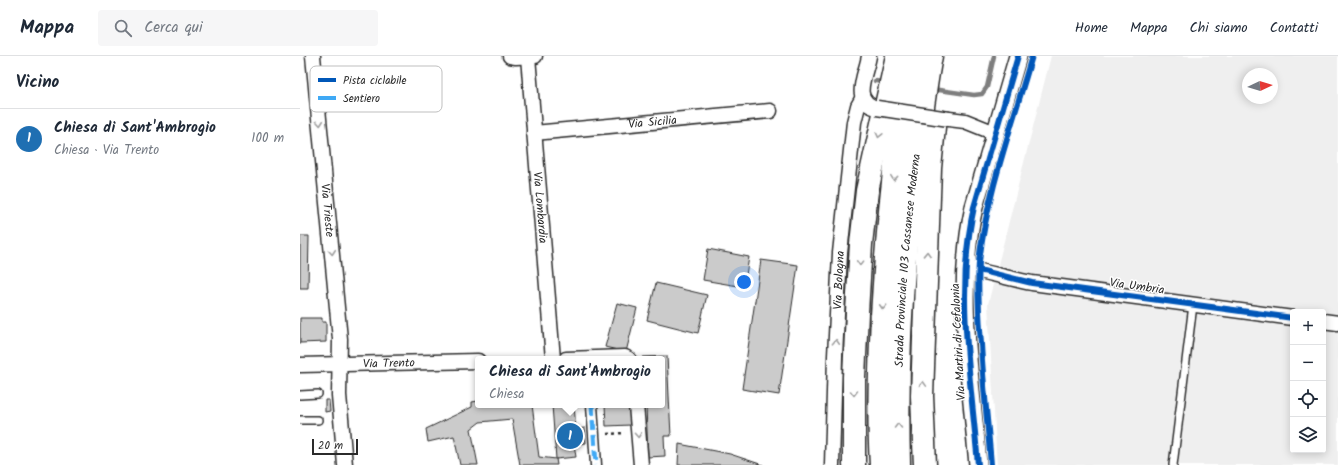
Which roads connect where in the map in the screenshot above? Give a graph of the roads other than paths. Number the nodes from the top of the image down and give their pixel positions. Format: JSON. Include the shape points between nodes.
{"nodes":[{"id":1,"x":314,"y":56,"type":"edge"},
{"id":2,"x":510,"y":56,"type":"edge"},
{"id":3,"x":531,"y":56,"type":"edge"},
{"id":4,"x":869,"y":56,"type":"edge"},
{"id":5,"x":897,"y":56,"type":"edge"},
{"id":6,"x":911,"y":56,"type":"edge"},
{"id":7,"x":931,"y":56,"type":"edge"},
{"id":8,"x":943,"y":56,"type":"edge"},
{"id":9,"x":1018,"y":56,"type":"edge"},
{"id":10,"x":315,"y":66,"type":"edge"},
{"id":11,"x":862,"y":99,"type":"junction"},
{"id":12,"x":770,"y":111,"type":"dead end"},
{"id":13,"x":319,"y":112,"type":"edge"},
{"id":14,"x":534,"y":133,"type":"junction"},
{"id":15,"x":995,"y":133,"type":"junction"},
{"id":16,"x":965,"y":268,"type":"junction"},
{"id":17,"x":1193,"y":305,"type":"junction"},
{"id":18,"x":1290,"y":318,"type":"edge"},
{"id":19,"x":1326,"y":321,"type":"edge"},
{"id":20,"x":1338,"y":323,"type":"edge"},
{"id":21,"x":553,"y":356,"type":"edge"},
{"id":22,"x":475,"y":361,"type":"edge"},
{"id":23,"x":300,"y":365,"type":"edge"},
{"id":24,"x":340,"y":365,"type":"junction"},
{"id":25,"x":318,"y":394,"type":"dead end"},
{"id":26,"x":300,"y":395,"type":"edge"},
{"id":27,"x":592,"y":408,"type":"edge"},
{"id":28,"x":636,"y":408,"type":"edge"},
{"id":29,"x":300,"y":420,"type":"edge"},
{"id":30,"x":318,"y":420,"type":"dead end"},
{"id":31,"x":345,"y":465,"type":"edge"},
{"id":32,"x":596,"y":465,"type":"edge"},
{"id":33,"x":641,"y":465,"type":"edge"},
{"id":34,"x":832,"y":465,"type":"edge"},
{"id":35,"x":854,"y":465,"type":"edge"},
{"id":36,"x":881,"y":465,"type":"edge"},
{"id":37,"x":899,"y":465,"type":"edge"},
{"id":38,"x":925,"y":465,"type":"edge"},
{"id":39,"x":978,"y":465,"type":"edge"},
{"id":40,"x":1173,"y":465,"type":"edge"}],
"edges":[{"from":1,"to":10,"type":"street","name":"Via Trieste","one_way":true},
{"from":2,"to":3,"type":"street"},
{"from":3,"to":14,"type":"street","name":"Via Lombardia"},
{"from":4,"to":11,"type":"street","name":"Via Bologna","via":[[862,85]]},
{"from":5,"to":35,"type":"highway","one_way":true,"via":[[866,191],[854,378]]},
{"from":6,"to":36,"type":"highway","name":"Strada Provinciale 103 Cassanese Moderna","one_way":true,"via":[[897,144],[884,280],[880,385]]},
{"from":37,"to":7,"type":"highway","name":"Strada Provinciale 103 Cassanese Moderna","one_way":true,"via":[[899,346],[904,259],[914,168]]},
{"from":38,"to":8,"type":"highway","one_way":true,"via":[[922,396],[930,168]]},
{"from":9,"to":15,"type":"street","name":"Via Martiri di Cefalonia"},
{"from":11,"to":15,"type":"street","bridge":true,"via":[[877,108],[973,124]]},
{"from":34,"to":11,"type":"street","name":"Via Bologna","one_way":true,"via":[[840,253],[854,122]]},
{"from":12,"to":14,"type":"street","name":"Via Sicilia"},
{"from":13,"to":24,"type":"street","name":"Via Trieste","one_way":true,"via":[[340,339]]},
{"from":14,"to":21,"type":"street","name":"Via Lombardia"},
{"from":15,"to":16,"type":"street","name":"Via Martiri di Cefalonia","via":[[971,222]]},
{"from":16,"to":17,"type":"street","name":"Via Umbria","via":[[1032,283]]},
{"from":16,"to":39,"type":"street","name":"Via Martiri di Cefalonia","via":[[964,302]]},
{"from":17,"to":18,"type":"street","name":"Via Umbria"},
{"from":17,"to":40,"type":"lane"},
{"from":19,"to":20,"type":"street"},
{"from":22,"to":24,"type":"street","name":"Via Trento"},
{"from":23,"to":24,"type":"street","name":"Via Trento"},
{"from":24,"to":31,"type":"street","name":"Via Trieste","via":[[339,395]]},
{"from":25,"to":26,"type":"lane"},
{"from":27,"to":32,"type":"street"},
{"from":28,"to":33,"type":"street","one_way":true},
{"from":29,"to":30,"type":"lane"}]}
